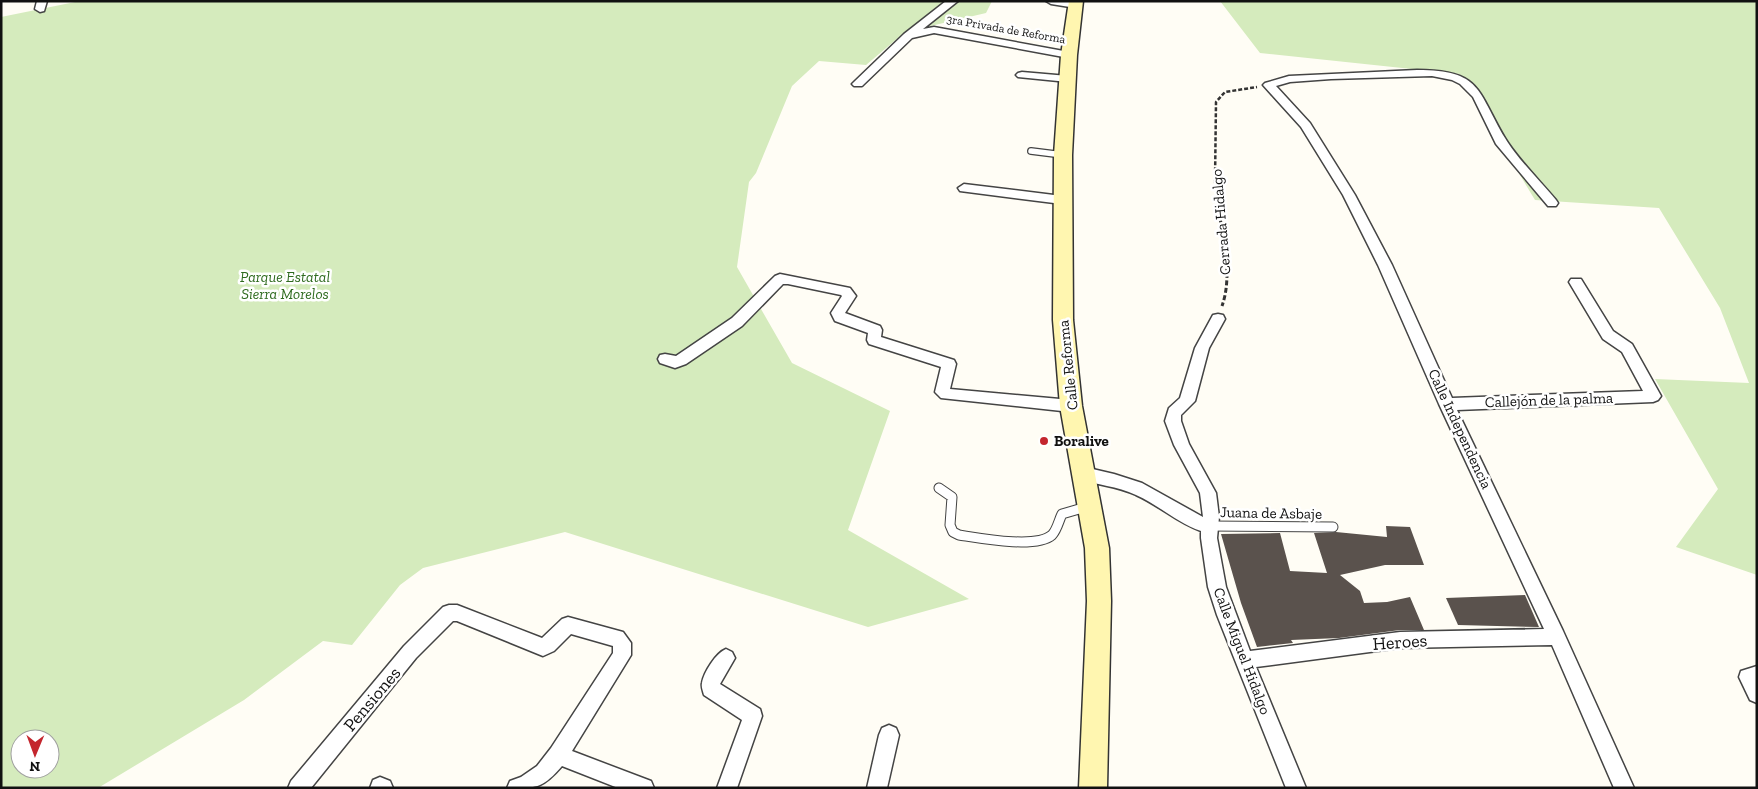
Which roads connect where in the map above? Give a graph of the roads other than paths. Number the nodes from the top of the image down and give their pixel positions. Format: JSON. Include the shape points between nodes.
{"nodes":[{"id":1,"x":953,"y":1,"type":"edge"},
{"id":2,"x":1051,"y":1,"type":"edge"},
{"id":3,"x":1076,"y":3,"type":"edge"},
{"id":4,"x":908,"y":36,"type":"junction"},
{"id":5,"x":1069,"y":55,"type":"junction"},
{"id":6,"x":1022,"y":75,"type":"dead end"},
{"id":7,"x":1068,"y":79,"type":"junction"},
{"id":8,"x":858,"y":84,"type":"dead end"},
{"id":9,"x":1031,"y":151,"type":"dead end"},
{"id":10,"x":1063,"y":155,"type":"junction"},
{"id":11,"x":964,"y":188,"type":"dead end"},
{"id":12,"x":1062,"y":200,"type":"junction"},
{"id":13,"x":1552,"y":203,"type":"dead end"},
{"id":14,"x":1576,"y":282,"type":"dead end"},
{"id":15,"x":1218,"y":318,"type":"road end"},
{"id":16,"x":665,"y":359,"type":"dead end"},
{"id":17,"x":1447,"y":404,"type":"junction"},
{"id":18,"x":1071,"y":406,"type":"junction"},
{"id":19,"x":1084,"y":474,"type":"junction"},
{"id":20,"x":939,"y":488,"type":"dead end"},
{"id":21,"x":1091,"y":506,"type":"junction"},
{"id":22,"x":1201,"y":523,"type":"junction"},
{"id":23,"x":1333,"y":527,"type":"dead end"},
{"id":24,"x":1557,"y":637,"type":"junction"},
{"id":25,"x":726,"y":658,"type":"dead end"},
{"id":26,"x":1244,"y":660,"type":"junction"},
{"id":27,"x":1757,"y":675,"type":"edge"},
{"id":28,"x":1757,"y":694,"type":"edge"},
{"id":29,"x":889,"y":735,"type":"dead end"},
{"id":30,"x":558,"y":755,"type":"junction"},
{"id":31,"x":298,"y":788,"type":"edge"},
{"id":32,"x":517,"y":788,"type":"edge"},
{"id":33,"x":644,"y":788,"type":"edge"},
{"id":34,"x":727,"y":788,"type":"edge"},
{"id":35,"x":877,"y":788,"type":"edge"},
{"id":36,"x":1093,"y":788,"type":"edge"},
{"id":37,"x":1296,"y":788,"type":"edge"},
{"id":38,"x":1624,"y":788,"type":"edge"}],
"edges":[{"from":1,"to":4,"type":"street"},
{"from":2,"to":3,"type":"street"},
{"from":3,"to":5,"type":"street","name":"Calle Reforma"},
{"from":4,"to":5,"type":"street","name":"3ra Privada de Reforma","via":[[934,30]]},
{"from":4,"to":8,"type":"street"},
{"from":5,"to":7,"type":"street","name":"Calle Reforma"},
{"from":6,"to":7,"type":"street"},
{"from":7,"to":10,"type":"street","name":"Calle Reforma"},
{"from":9,"to":10,"type":"lane"},
{"from":10,"to":12,"type":"street","name":"Calle Reforma"},
{"from":11,"to":12,"type":"street"},
{"from":12,"to":18,"type":"street","name":"Calle Reforma","via":[[1063,320]]},
{"from":13,"to":17,"type":"street","name":"Calle Independencia","via":[[1500,141],[1478,96],[1455,77],[1417,73],[1331,76],[1289,79],[1269,86],[1306,125],[1348,195],[1385,265]]},
{"from":14,"to":17,"type":"street","name":"Callejón de la palma","via":[[1608,335],[1627,348],[1652,397]]},
{"from":15,"to":22,"type":"street","via":[[1202,348],[1187,401],[1172,416],[1182,445],[1208,492],[1211,517]]},
{"from":16,"to":18,"type":"street","via":[[681,360],[737,322],[780,279],[788,279],[848,294],[838,313],[840,317],[875,330],[874,340],[949,364],[942,389],[946,394]]},
{"from":17,"to":24,"type":"street","name":"Calle Independencia"},
{"from":18,"to":19,"type":"street","name":"Calle Reforma"},
{"from":19,"to":21,"type":"street","name":"Calle Reforma"},
{"from":19,"to":22,"type":"street","via":[[1143,491]]},
{"from":20,"to":21,"type":"lane","via":[[952,497],[950,525],[959,535],[1043,540],[1052,535],[1062,514]]},
{"from":21,"to":36,"type":"street","name":"Calle Reforma","via":[[1099,601]]},
{"from":22,"to":23,"type":"lane","name":"Juana de Asbaje"},
{"from":22,"to":26,"type":"street","name":"Calle Miguel Hidalgo","via":[[1209,538],[1217,587]]},
{"from":24,"to":26,"type":"street","name":"Heroes","via":[[1400,640]]},
{"from":24,"to":38,"type":"street","name":"Calle Independencia"},
{"from":25,"to":34,"type":"street","via":[[711,683],[711,689],[753,716]]},
{"from":26,"to":37,"type":"street","name":"Calle Miguel Hidalgo"},
{"from":27,"to":28,"type":"street","via":[[1748,677]]},
{"from":29,"to":35,"type":"street"},
{"from":30,"to":31,"type":"street","name":"Pensiones","via":[[622,655],[622,643],[618,638],[568,625],[543,646],[450,613],[410,652]]},
{"from":30,"to":32,"type":"street","via":[[544,773]]},
{"from":30,"to":33,"type":"street"}]}
